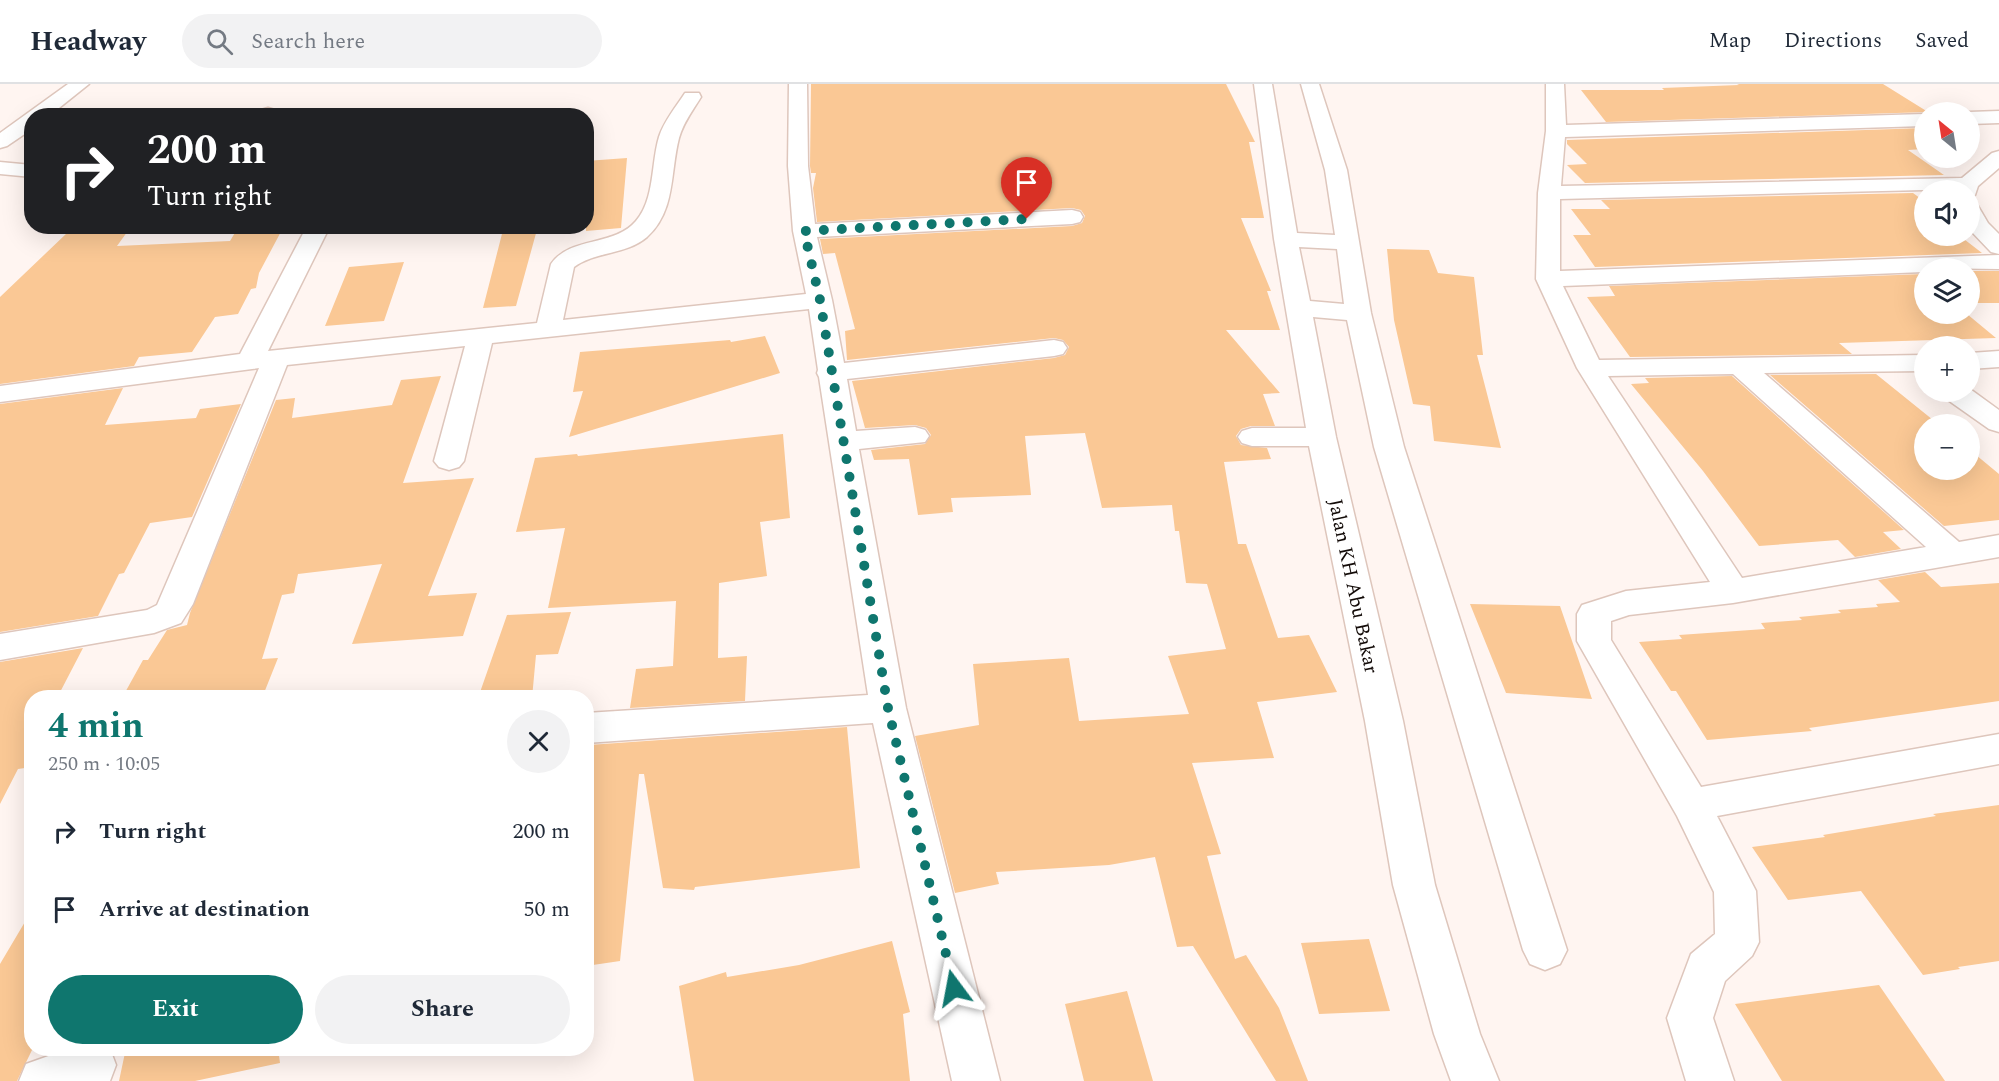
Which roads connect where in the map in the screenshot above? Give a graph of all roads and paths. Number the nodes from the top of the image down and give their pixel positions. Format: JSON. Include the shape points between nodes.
{"nodes":[{"id":1,"x":80,"y":84,"type":"edge"},
{"id":2,"x":798,"y":84,"type":"edge"},
{"id":3,"x":1263,"y":84,"type":"edge"},
{"id":4,"x":1310,"y":84,"type":"edge"},
{"id":5,"x":1555,"y":84,"type":"edge"},
{"id":6,"x":692,"y":96,"type":"dead end"},
{"id":7,"x":48,"y":108,"type":"edge"},
{"id":8,"x":1999,"y":117,"type":"edge"},
{"id":9,"x":1980,"y":118,"type":"edge"},
{"id":10,"x":1914,"y":120,"type":"edge"},
{"id":11,"x":24,"y":125,"type":"edge"},
{"id":12,"x":1556,"y":131,"type":"junction"},
{"id":13,"x":0,"y":142,"type":"edge"},
{"id":14,"x":1999,"y":157,"type":"edge"},
{"id":15,"x":0,"y":168,"type":"edge"},
{"id":16,"x":24,"y":170,"type":"edge"},
{"id":17,"x":1974,"y":180,"type":"edge"},
{"id":18,"x":1914,"y":188,"type":"edge"},
{"id":19,"x":1549,"y":193,"type":"junction"},
{"id":20,"x":1072,"y":217,"type":"dead end"},
{"id":21,"x":1980,"y":228,"type":"edge"},
{"id":22,"x":804,"y":231,"type":"junction"},
{"id":23,"x":316,"y":234,"type":"edge"},
{"id":24,"x":1286,"y":239,"type":"junction"},
{"id":25,"x":1347,"y":243,"type":"junction"},
{"id":26,"x":1999,"y":247,"type":"edge"},
{"id":27,"x":1999,"y":262,"type":"edge"},
{"id":28,"x":1548,"y":279,"type":"junction"},
{"id":29,"x":820,"y":300,"type":"junction"},
{"id":30,"x":1300,"y":308,"type":"junction"},
{"id":31,"x":1358,"y":313,"type":"junction"},
{"id":32,"x":548,"y":330,"type":"junction"},
{"id":33,"x":480,"y":338,"type":"junction"},
{"id":34,"x":1054,"y":348,"type":"dead end"},
{"id":35,"x":263,"y":360,"type":"junction"},
{"id":36,"x":1999,"y":360,"type":"edge"},
{"id":37,"x":1980,"y":361,"type":"edge"},
{"id":38,"x":1914,"y":366,"type":"edge"},
{"id":39,"x":1741,"y":367,"type":"junction"},
{"id":40,"x":1590,"y":368,"type":"junction"},
{"id":41,"x":830,"y":373,"type":"junction"},
{"id":42,"x":0,"y":394,"type":"edge"},
{"id":43,"x":1969,"y":402,"type":"edge"},
{"id":44,"x":1999,"y":423,"type":"edge"},
{"id":45,"x":915,"y":436,"type":"dead end"},
{"id":46,"x":1252,"y":437,"type":"dead end"},
{"id":47,"x":1322,"y":438,"type":"junction"},
{"id":48,"x":842,"y":441,"type":"junction"},
{"id":49,"x":449,"y":462,"type":"dead end"},
{"id":50,"x":1999,"y":546,"type":"edge"},
{"id":51,"x":1953,"y":554,"type":"junction"},
{"id":52,"x":1733,"y":591,"type":"junction"},
{"id":53,"x":0,"y":647,"type":"edge"},
{"id":54,"x":888,"y":708,"type":"junction"},
{"id":55,"x":594,"y":727,"type":"edge"},
{"id":56,"x":1999,"y":749,"type":"edge"},
{"id":57,"x":1691,"y":805,"type":"junction"},
{"id":58,"x":1545,"y":950,"type":"dead end"},
{"id":59,"x":93,"y":1065,"type":"dead end"},
{"id":60,"x":44,"y":1081,"type":"edge"},
{"id":61,"x":976,"y":1081,"type":"edge"},
{"id":62,"x":1475,"y":1081,"type":"edge"},
{"id":63,"x":1710,"y":1081,"type":"edge"}],
"edges":[{"from":1,"to":7,"type":"street"},
{"from":2,"to":22,"type":"street","via":[[798,166]]},
{"from":3,"to":24,"type":"street","name":"Jalan KH Abu Bakar"},
{"from":4,"to":25,"type":"street","via":[[1336,170]]},
{"from":5,"to":12,"type":"street"},
{"from":6,"to":32,"type":"street","via":[[669,134],[660,197],[650,217],[639,232],[626,240],[577,254],[563,264]]},
{"from":8,"to":9,"type":"street"},
{"from":10,"to":12,"type":"street"},
{"from":11,"to":13,"type":"street"},
{"from":12,"to":19,"type":"street"},
{"from":14,"to":17,"type":"street"},
{"from":15,"to":16,"type":"street"},
{"from":18,"to":19,"type":"street"},
{"from":19,"to":28,"type":"street"},
{"from":20,"to":22,"type":"street"},
{"from":21,"to":26,"type":"street"},
{"from":22,"to":29,"type":"street"},
{"from":23,"to":35,"type":"street"},
{"from":24,"to":25,"type":"street"},
{"from":24,"to":30,"type":"street","name":"Jalan KH Abu Bakar"},
{"from":25,"to":31,"type":"street"},
{"from":27,"to":28,"type":"street"},
{"from":28,"to":40,"type":"street"},
{"from":29,"to":32,"type":"street"},
{"from":29,"to":41,"type":"street"},
{"from":30,"to":31,"type":"street"},
{"from":30,"to":47,"type":"street","name":"Jalan KH Abu Bakar"},
{"from":31,"to":58,"type":"street","via":[[1389,447]]},
{"from":32,"to":33,"type":"street"},
{"from":33,"to":35,"type":"street"},
{"from":33,"to":49,"type":"street"},
{"from":34,"to":41,"type":"street"},
{"from":35,"to":42,"type":"street"},
{"from":35,"to":53,"type":"street","via":[[169,615],[154,621]]},
{"from":36,"to":37,"type":"street"},
{"from":38,"to":39,"type":"street"},
{"from":39,"to":40,"type":"street"},
{"from":39,"to":51,"type":"street"},
{"from":40,"to":52,"type":"street"},
{"from":41,"to":48,"type":"street"},
{"from":43,"to":44,"type":"street"},
{"from":45,"to":48,"type":"street"},
{"from":46,"to":47,"type":"street"},
{"from":47,"to":62,"type":"street","name":"Jalan KH Abu Bakar","via":[[1384,722],[1414,885],[1457,1034]]},
{"from":48,"to":54,"type":"street"},
{"from":50,"to":51,"type":"street"},
{"from":51,"to":52,"type":"street"},
{"from":52,"to":57,"type":"street","via":[[1626,603],[1594,614],[1594,641]]},
{"from":54,"to":55,"type":"street"},
{"from":54,"to":61,"type":"street"},
{"from":56,"to":57,"type":"street"},
{"from":57,"to":63,"type":"street","via":[[1735,891],[1737,942],[1707,969],[1690,1018]]},
{"from":59,"to":60,"type":"street"}]}
